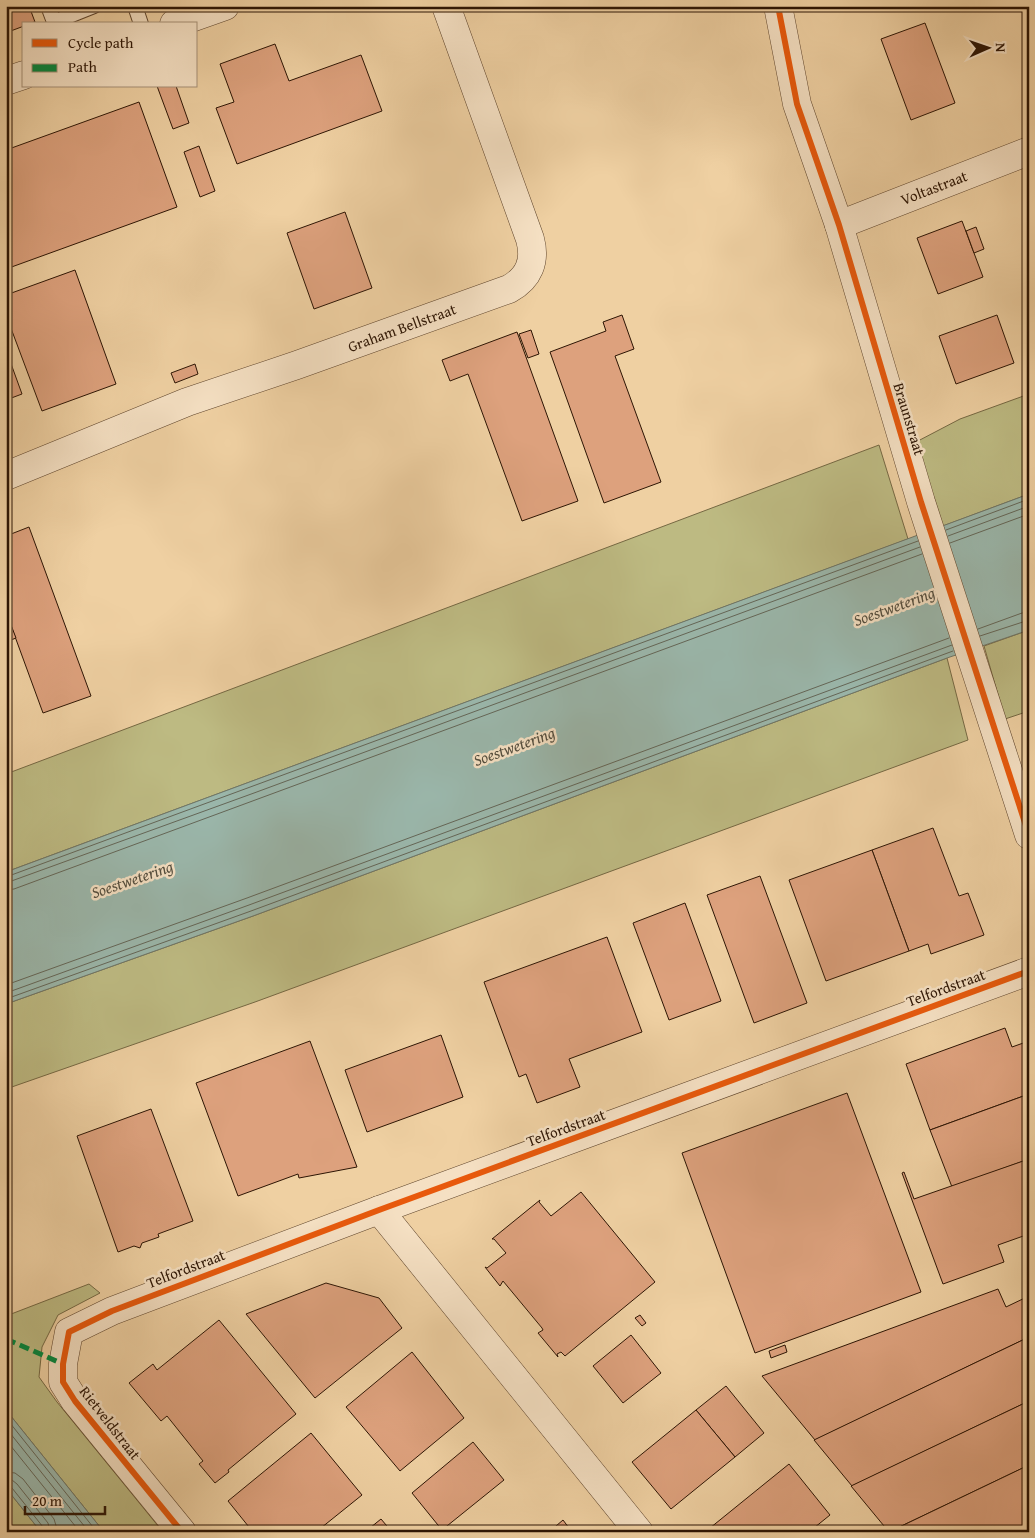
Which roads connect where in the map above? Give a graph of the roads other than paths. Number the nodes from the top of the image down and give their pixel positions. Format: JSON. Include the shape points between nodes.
{"nodes":[{"id":1,"x":48,"y":6,"type":"edge"},
{"id":2,"x":94,"y":6,"type":"edge"},
{"id":3,"x":135,"y":6,"type":"edge"},
{"id":4,"x":225,"y":6,"type":"edge"},
{"id":5,"x":446,"y":6,"type":"edge"},
{"id":6,"x":778,"y":6,"type":"edge"},
{"id":7,"x":141,"y":22,"type":"edge"},
{"id":8,"x":180,"y":22,"type":"edge"},
{"id":9,"x":22,"y":76,"type":"edge"},
{"id":10,"x":6,"y":81,"type":"edge"},
{"id":11,"x":1029,"y":152,"type":"edge"},
{"id":12,"x":839,"y":225,"type":"junction"},
{"id":13,"x":6,"y":476,"type":"edge"},
{"id":14,"x":1029,"y":835,"type":"edge"},
{"id":15,"x":1029,"y":971,"type":"edge"},
{"id":16,"x":379,"y":1210,"type":"junction"},
{"id":17,"x":112,"y":1311,"type":"joint"},
{"id":18,"x":182,"y":1532,"type":"edge"},
{"id":19,"x":639,"y":1532,"type":"edge"}],
"edges":[{"from":1,"to":2,"type":"lane","via":[[54,22]]},
{"from":3,"to":7,"type":"lane"},
{"from":4,"to":8,"type":"street"},
{"from":5,"to":13,"type":"street","name":"Graham Bellstraat","via":[[530,239],[533,258],[526,276],[509,289],[187,402]]},
{"from":6,"to":12,"type":"street","name":"Braunstraat","via":[[797,104]]},
{"from":9,"to":10,"type":"street"},
{"from":11,"to":12,"type":"street","name":"Voltastraat"},
{"from":12,"to":14,"type":"street","name":"Braunstraat","via":[[921,502]]},
{"from":15,"to":16,"type":"street","name":"Telfordstraat"},
{"from":16,"to":17,"type":"street","name":"Telfordstraat"},
{"from":16,"to":19,"type":"street"},
{"from":17,"to":18,"type":"street","name":"Rietveldstraat","via":[[69,1332],[63,1382]]}]}
